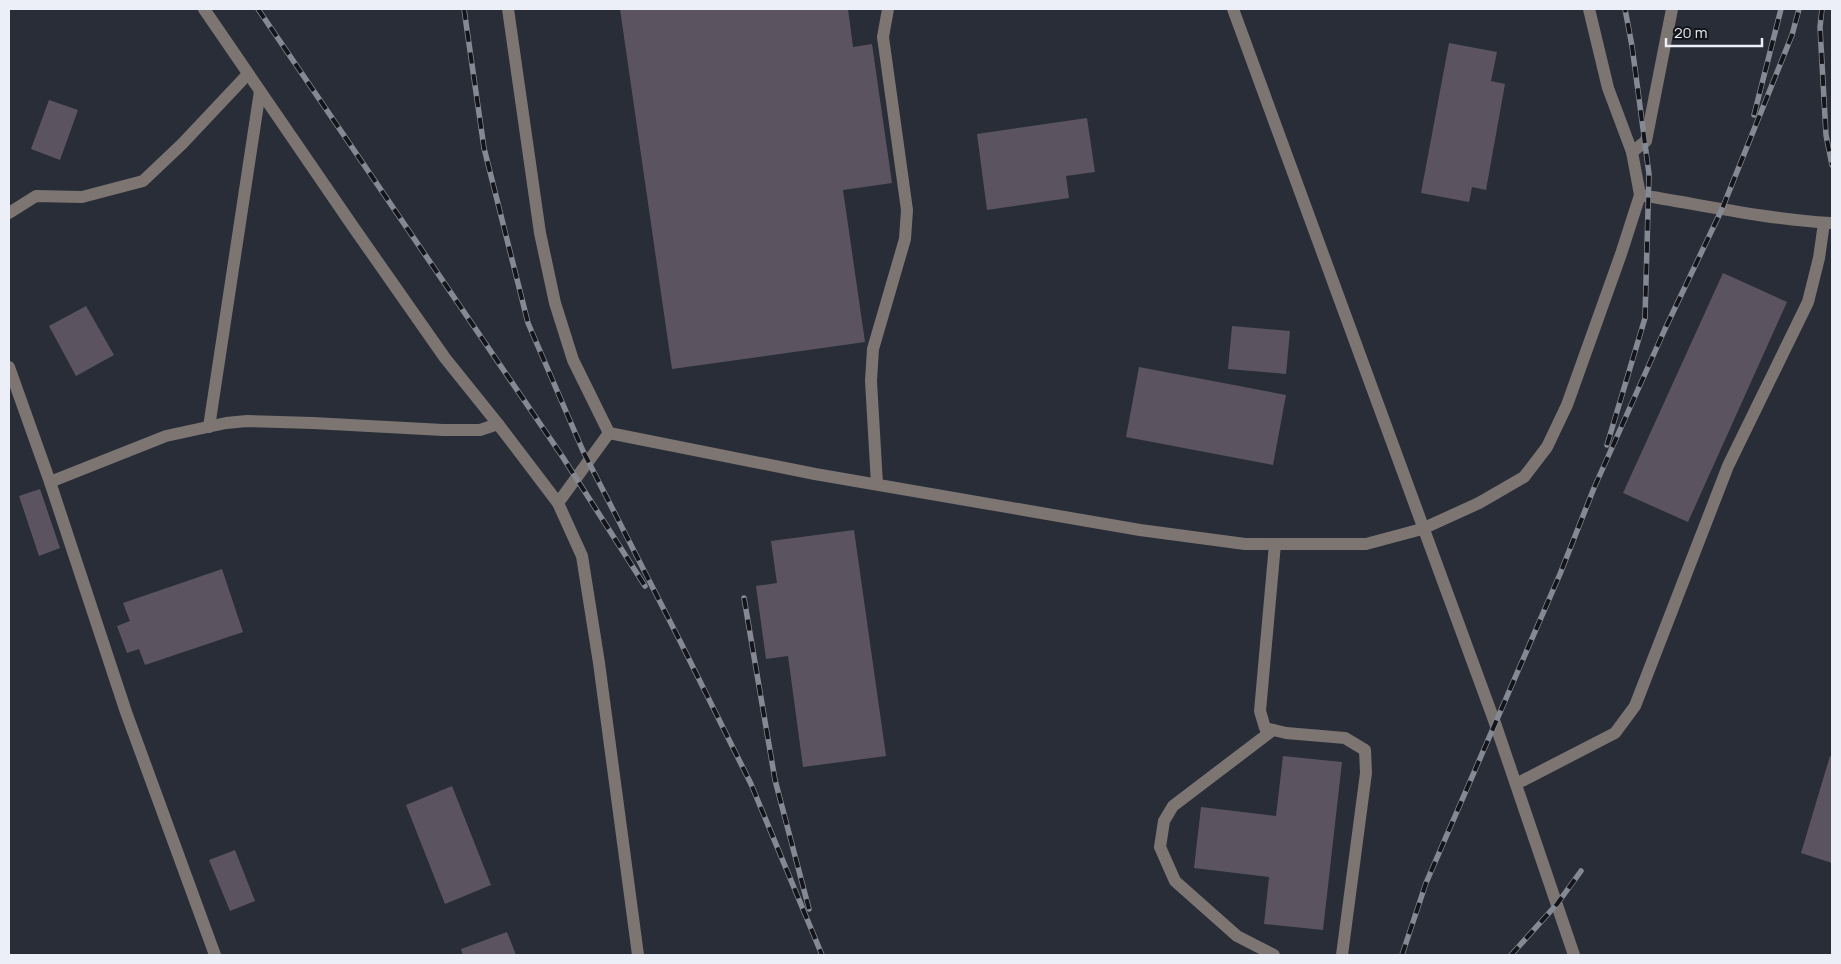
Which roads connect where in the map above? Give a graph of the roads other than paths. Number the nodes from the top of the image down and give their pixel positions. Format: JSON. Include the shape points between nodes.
{"nodes":[{"id":1,"x":204,"y":9,"type":"edge"},
{"id":2,"x":508,"y":9,"type":"edge"},
{"id":3,"x":888,"y":9,"type":"edge"},
{"id":4,"x":1233,"y":9,"type":"edge"},
{"id":5,"x":1589,"y":9,"type":"edge"},
{"id":6,"x":1672,"y":9,"type":"edge"},
{"id":7,"x":248,"y":74,"type":"junction"},
{"id":8,"x":260,"y":91,"type":"junction"},
{"id":9,"x":1632,"y":152,"type":"junction"},
{"id":10,"x":1640,"y":194,"type":"junction"},
{"id":11,"x":9,"y":212,"type":"edge"},
{"id":12,"x":1828,"y":223,"type":"edge"},
{"id":13,"x":9,"y":367,"type":"edge"},
{"id":14,"x":498,"y":424,"type":"junction"},
{"id":15,"x":209,"y":427,"type":"junction"},
{"id":16,"x":609,"y":433,"type":"junction"},
{"id":17,"x":50,"y":482,"type":"junction"},
{"id":18,"x":877,"y":484,"type":"junction"},
{"id":19,"x":558,"y":503,"type":"junction"},
{"id":20,"x":1422,"y":529,"type":"junction"},
{"id":21,"x":1276,"y":544,"type":"junction"},
{"id":22,"x":1273,"y":730,"type":"junction"},
{"id":23,"x":1516,"y":784,"type":"junction"},
{"id":24,"x":216,"y":955,"type":"edge"},
{"id":25,"x":638,"y":955,"type":"edge"},
{"id":26,"x":1274,"y":955,"type":"edge"},
{"id":27,"x":1342,"y":955,"type":"edge"},
{"id":28,"x":1574,"y":955,"type":"edge"}],
"edges":[{"from":1,"to":7,"type":"street"},
{"from":2,"to":16,"type":"street","via":[[540,233],[554,303],[573,360]]},
{"from":3,"to":18,"type":"street","via":[[884,37],[907,210],[905,239],[873,349],[871,381]]},
{"from":4,"to":20,"type":"street"},
{"from":5,"to":9,"type":"street","via":[[1608,88]]},
{"from":6,"to":9,"type":"street","via":[[1646,141]]},
{"from":7,"to":8,"type":"street"},
{"from":7,"to":11,"type":"street","via":[[143,181],[82,197],[36,196]]},
{"from":8,"to":14,"type":"street","via":[[445,358]]},
{"from":8,"to":15,"type":"street"},
{"from":9,"to":10,"type":"street"},
{"from":10,"to":12,"type":"street"},
{"from":10,"to":20,"type":"street","via":[[1567,406],[1547,447],[1524,477],[1479,504]]},
{"from":12,"to":23,"type":"street","via":[[1808,302],[1728,466],[1635,706],[1615,733]]},
{"from":13,"to":17,"type":"street"},
{"from":14,"to":15,"type":"street","via":[[480,430],[247,421]]},
{"from":14,"to":19,"type":"street"},
{"from":15,"to":17,"type":"street","via":[[166,436]]},
{"from":16,"to":18,"type":"street"},
{"from":16,"to":19,"type":"street"},
{"from":17,"to":24,"type":"street","via":[[126,712]]},
{"from":18,"to":21,"type":"street","via":[[1140,530],[1245,544]]},
{"from":19,"to":25,"type":"street","via":[[582,556]]},
{"from":20,"to":21,"type":"street","via":[[1366,544]]},
{"from":20,"to":23,"type":"street"},
{"from":21,"to":22,"type":"street","via":[[1260,710],[1265,728]]},
{"from":22,"to":26,"type":"street","via":[[1173,806],[1164,821],[1160,847],[1175,881],[1237,936]]},
{"from":22,"to":27,"type":"street","via":[[1345,738],[1365,750],[1366,773]]},
{"from":23,"to":28,"type":"street"}]}
